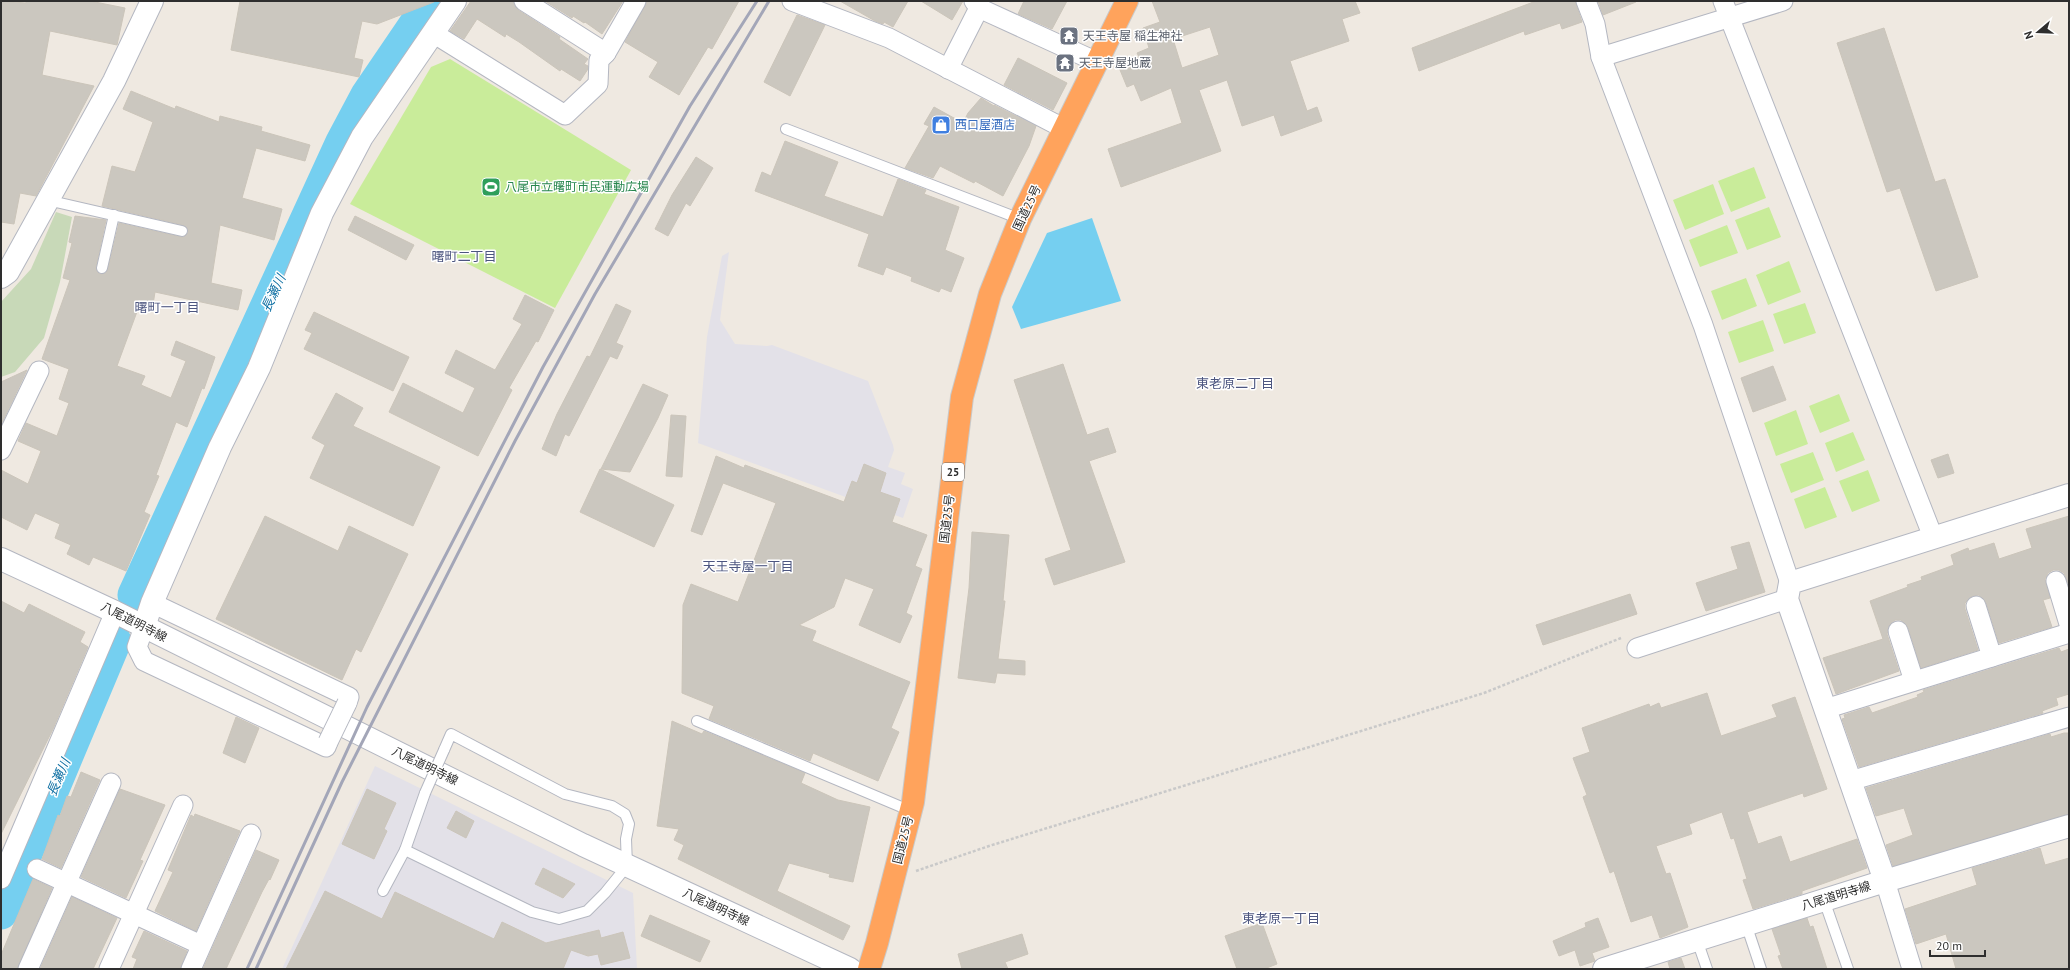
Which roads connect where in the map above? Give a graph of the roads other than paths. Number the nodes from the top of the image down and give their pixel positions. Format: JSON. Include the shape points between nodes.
{"nodes":[{"id":1,"x":152,"y":1,"type":"edge"},
{"id":2,"x":455,"y":1,"type":"edge"},
{"id":3,"x":524,"y":1,"type":"edge"},
{"id":4,"x":636,"y":1,"type":"edge"},
{"id":5,"x":792,"y":1,"type":"edge"},
{"id":6,"x":1127,"y":1,"type":"edge"},
{"id":7,"x":1586,"y":1,"type":"edge"},
{"id":8,"x":1723,"y":1,"type":"edge"},
{"id":9,"x":1783,"y":1,"type":"edge"},
{"id":10,"x":977,"y":4,"type":"edge"},
{"id":11,"x":1729,"y":19,"type":"junction"},
{"id":12,"x":432,"y":34,"type":"junction"},
{"id":13,"x":606,"y":53,"type":"junction"},
{"id":14,"x":1601,"y":57,"type":"junction"},
{"id":15,"x":1097,"y":62,"type":"junction"},
{"id":16,"x":948,"y":69,"type":"junction"},
{"id":17,"x":786,"y":128,"type":"dead end"},
{"id":18,"x":1064,"y":129,"type":"junction"},
{"id":19,"x":48,"y":200,"type":"junction"},
{"id":20,"x":114,"y":215,"type":"junction"},
{"id":21,"x":1020,"y":220,"type":"junction"},
{"id":22,"x":182,"y":231,"type":"dead end"},
{"id":23,"x":102,"y":268,"type":"dead end"},
{"id":24,"x":1,"y":277,"type":"edge"},
{"id":25,"x":39,"y":371,"type":"dead end"},
{"id":26,"x":1,"y":450,"type":"edge"},
{"id":27,"x":2069,"y":495,"type":"edge"},
{"id":28,"x":1933,"y":537,"type":"junction"},
{"id":29,"x":1,"y":559,"type":"edge"},
{"id":30,"x":2056,"y":581,"type":"dead end"},
{"id":31,"x":1788,"y":591,"type":"junction"},
{"id":32,"x":152,"y":603,"type":"junction"},
{"id":33,"x":1976,"y":606,"type":"dead end"},
{"id":34,"x":115,"y":612,"type":"junction"},
{"id":35,"x":2069,"y":624,"type":"edge"},
{"id":36,"x":144,"y":627,"type":"junction"},
{"id":37,"x":1898,"y":631,"type":"dead end"},
{"id":38,"x":2069,"y":634,"type":"edge"},
{"id":39,"x":1637,"y":648,"type":"road end"},
{"id":40,"x":1992,"y":657,"type":"junction"},
{"id":41,"x":1914,"y":682,"type":"junction"},
{"id":42,"x":1825,"y":709,"type":"junction"},
{"id":43,"x":2069,"y":718,"type":"edge"},
{"id":44,"x":697,"y":721,"type":"dead end"},
{"id":45,"x":1850,"y":781,"type":"junction"},
{"id":46,"x":111,"y":783,"type":"dead end"},
{"id":47,"x":183,"y":805,"type":"dead end"},
{"id":48,"x":911,"y":811,"type":"junction"},
{"id":49,"x":2069,"y":826,"type":"edge"},
{"id":50,"x":251,"y":834,"type":"dead end"},
{"id":51,"x":405,"y":850,"type":"junction"},
{"id":52,"x":627,"y":866,"type":"junction"},
{"id":53,"x":37,"y":869,"type":"dead end"},
{"id":54,"x":1,"y":879,"type":"edge"},
{"id":55,"x":1885,"y":880,"type":"junction"},
{"id":56,"x":66,"y":882,"type":"junction"},
{"id":57,"x":383,"y":891,"type":"dead end"},
{"id":58,"x":1824,"y":900,"type":"junction"},
{"id":59,"x":134,"y":913,"type":"junction"},
{"id":60,"x":1746,"y":924,"type":"junction"},
{"id":61,"x":1697,"y":940,"type":"junction"},
{"id":62,"x":201,"y":945,"type":"junction"},
{"id":63,"x":1644,"y":963,"type":"edge"},
{"id":64,"x":28,"y":969,"type":"edge"},
{"id":65,"x":108,"y":969,"type":"edge"},
{"id":66,"x":191,"y":969,"type":"edge"},
{"id":67,"x":850,"y":969,"type":"edge"},
{"id":68,"x":869,"y":969,"type":"edge"},
{"id":69,"x":1604,"y":969,"type":"edge"},
{"id":70,"x":1707,"y":969,"type":"edge"},
{"id":71,"x":1761,"y":969,"type":"edge"},
{"id":72,"x":1848,"y":969,"type":"edge"},
{"id":73,"x":1912,"y":969,"type":"edge"}],
"edges":[{"from":1,"to":19,"type":"street","via":[[114,81]]},
{"from":2,"to":12,"type":"street"},
{"from":3,"to":13,"type":"street"},
{"from":4,"to":13,"type":"street"},
{"from":5,"to":16,"type":"street","via":[[889,38]]},
{"from":6,"to":15,"type":"highway","name":"国道25号","number":"25"},
{"from":7,"to":14,"type":"street","via":[[1595,24]]},
{"from":8,"to":11,"type":"street"},
{"from":9,"to":11,"type":"street"},
{"from":10,"to":15,"type":"street"},
{"from":10,"to":16,"type":"street"},
{"from":11,"to":14,"type":"street"},
{"from":11,"to":28,"type":"street"},
{"from":12,"to":13,"type":"street","via":[[565,115],[598,84],[599,60]]},
{"from":12,"to":32,"type":"street","via":[[362,137],[322,213],[259,368],[220,447]]},
{"from":14,"to":31,"type":"street","via":[[1703,325]]},
{"from":15,"to":18,"type":"highway","name":"国道25号","number":"25"},
{"from":16,"to":18,"type":"street"},
{"from":17,"to":21,"type":"lane"},
{"from":18,"to":21,"type":"highway","name":"国道25号","number":"25"},
{"from":19,"to":20,"type":"lane"},
{"from":19,"to":24,"type":"street","via":[[8,272]]},
{"from":20,"to":22,"type":"lane"},
{"from":20,"to":23,"type":"lane"},
{"from":21,"to":48,"type":"highway","name":"国道25号","number":"25","via":[[990,294],[962,397]]},
{"from":25,"to":26,"type":"street"},
{"from":27,"to":28,"type":"street"},
{"from":28,"to":31,"type":"street"},
{"from":29,"to":34,"type":"street","name":"八尾道明寺線"},
{"from":30,"to":35,"type":"street"},
{"from":31,"to":39,"type":"street"},
{"from":31,"to":42,"type":"street"},
{"from":32,"to":36,"type":"street"},
{"from":32,"to":36,"type":"street","bridge":true,"via":[[349,697],[326,747],[144,661],[136,647]]},
{"from":33,"to":40,"type":"street"},
{"from":34,"to":36,"type":"street","name":"八尾道明寺線"},
{"from":34,"to":54,"type":"street"},
{"from":36,"to":52,"type":"street","name":"八尾道明寺線"},
{"from":37,"to":41,"type":"street"},
{"from":38,"to":40,"type":"street"},
{"from":40,"to":41,"type":"street"},
{"from":41,"to":42,"type":"street"},
{"from":42,"to":45,"type":"street"},
{"from":43,"to":45,"type":"street"},
{"from":44,"to":48,"type":"lane"},
{"from":45,"to":55,"type":"street"},
{"from":46,"to":56,"type":"street"},
{"from":47,"to":59,"type":"street"},
{"from":48,"to":68,"type":"highway","name":"国道25号","number":"25"},
{"from":49,"to":55,"type":"street","name":"八尾道明寺線"},
{"from":50,"to":62,"type":"street"},
{"from":51,"to":52,"type":"lane","via":[[532,912],[559,919],[587,911]]},
{"from":51,"to":52,"type":"lane","bridge":true,"via":[[425,793],[451,734],[565,794],[612,806],[625,814],[629,824],[626,839]]},
{"from":51,"to":57,"type":"lane"},
{"from":52,"to":67,"type":"street","name":"八尾道明寺線"},
{"from":53,"to":56,"type":"street"},
{"from":55,"to":58,"type":"street","name":"八尾道明寺線"},
{"from":55,"to":73,"type":"street"},
{"from":56,"to":59,"type":"street"},
{"from":56,"to":64,"type":"street"},
{"from":58,"to":60,"type":"street","name":"八尾道明寺線"},
{"from":58,"to":72,"type":"lane"},
{"from":59,"to":62,"type":"street"},
{"from":59,"to":65,"type":"street"},
{"from":60,"to":61,"type":"street","name":"八尾道明寺線"},
{"from":60,"to":71,"type":"lane"},
{"from":61,"to":63,"type":"street","name":"八尾道明寺線"},
{"from":61,"to":70,"type":"lane"},
{"from":62,"to":66,"type":"street"},
{"from":63,"to":69,"type":"street","name":"八尾道明寺線"}]}
